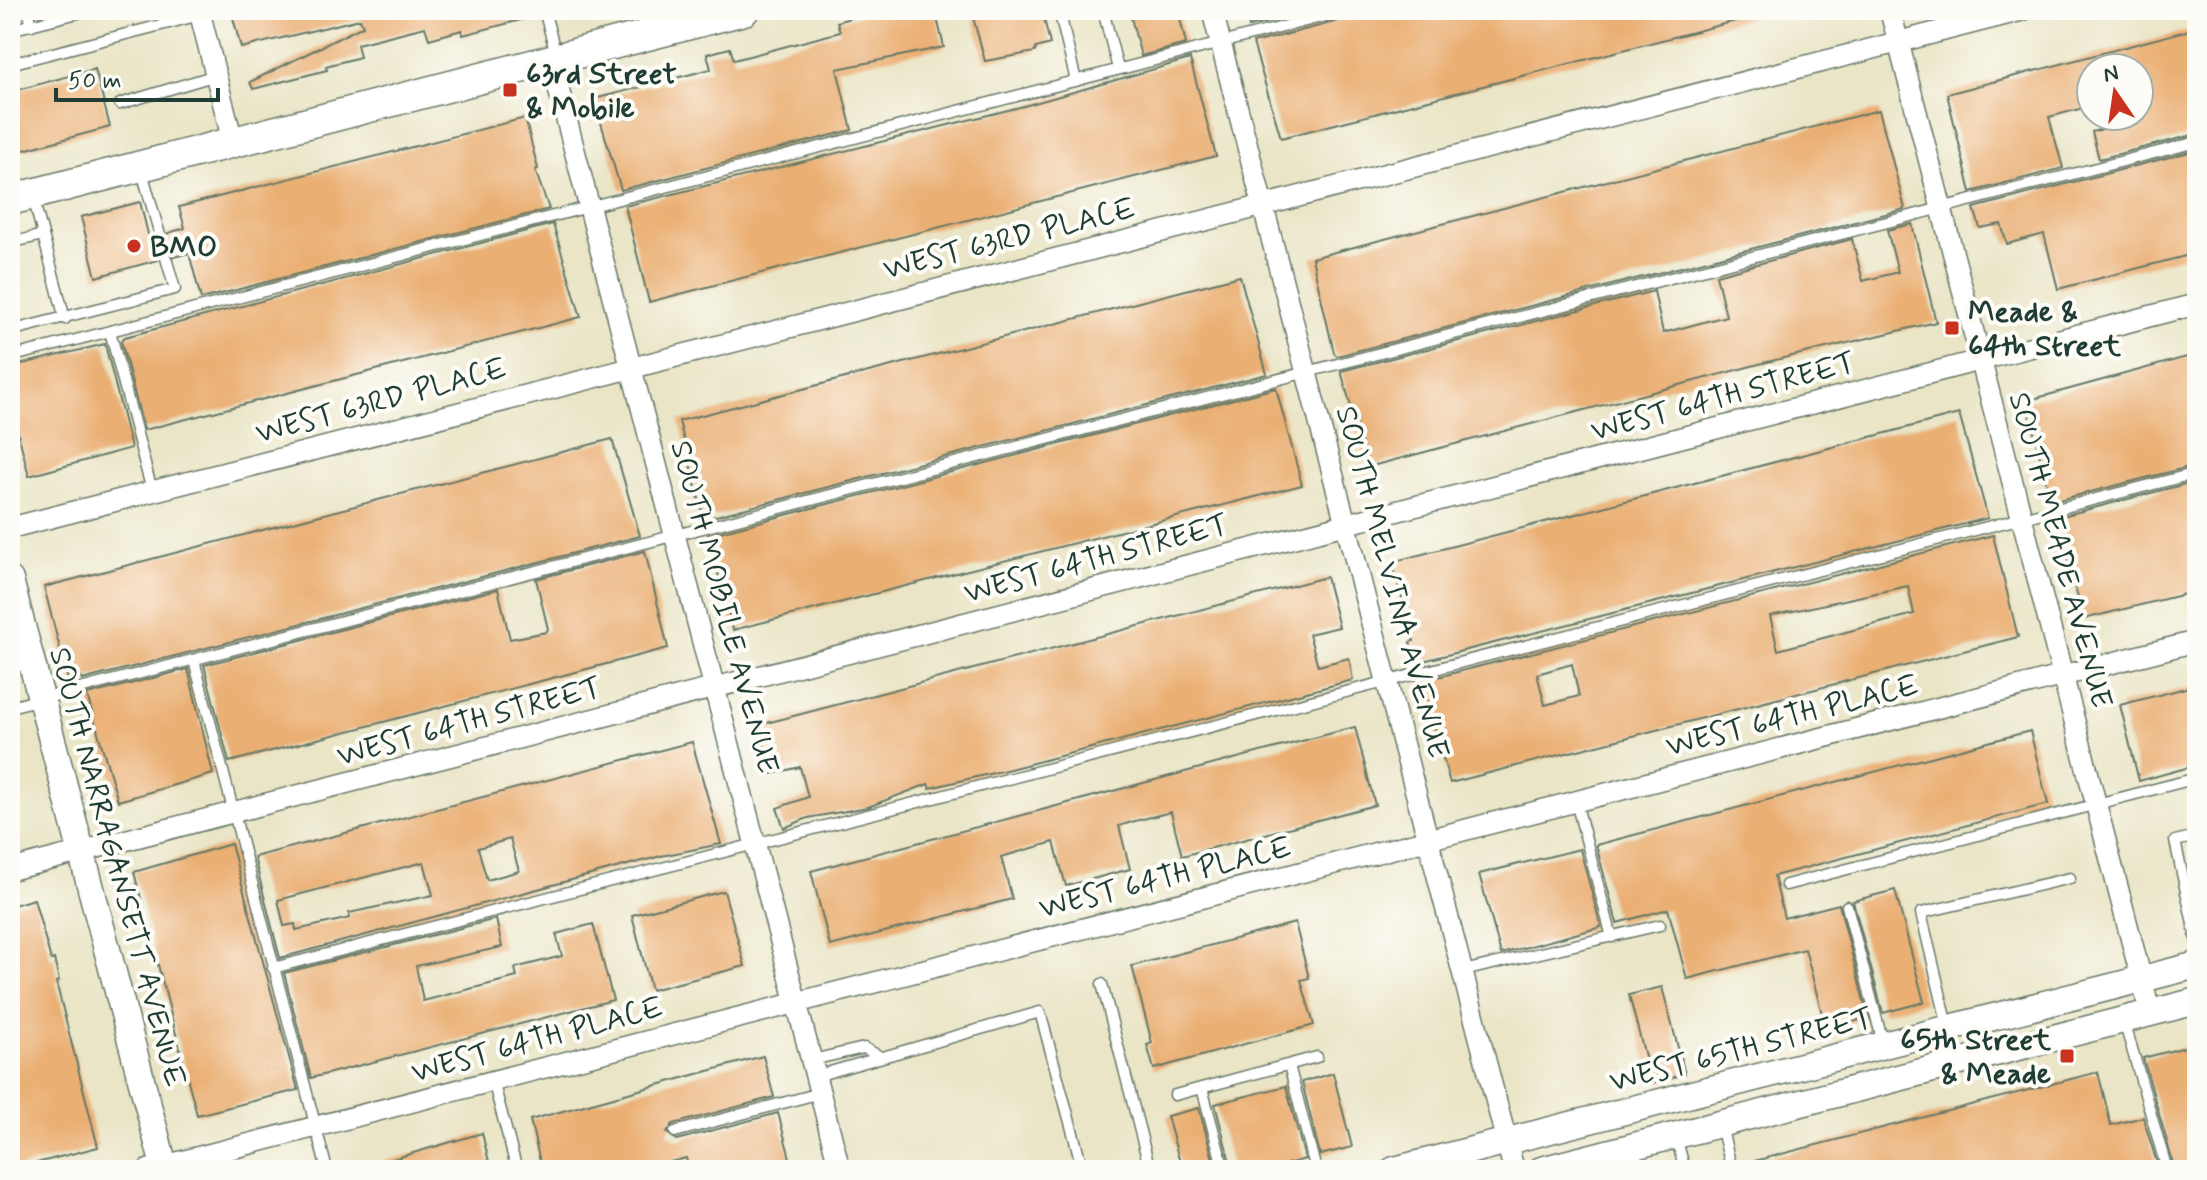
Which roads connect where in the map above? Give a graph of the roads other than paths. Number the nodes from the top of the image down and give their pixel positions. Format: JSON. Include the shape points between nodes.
{"nodes":[{"id":1,"x":28,"y":10,"type":"edge"},
{"id":2,"x":90,"y":10,"type":"edge"},
{"id":3,"x":544,"y":10,"type":"edge"},
{"id":4,"x":744,"y":10,"type":"edge"},
{"id":5,"x":1059,"y":10,"type":"edge"},
{"id":6,"x":1103,"y":10,"type":"edge"},
{"id":7,"x":1212,"y":10,"type":"edge"},
{"id":8,"x":1348,"y":10,"type":"edge"},
{"id":9,"x":1890,"y":10,"type":"edge"},
{"id":10,"x":2023,"y":10,"type":"edge"},
{"id":11,"x":199,"y":12,"type":"edge"},
{"id":12,"x":643,"y":23,"type":"edge"},
{"id":13,"x":32,"y":25,"type":"junction"},
{"id":14,"x":10,"y":30,"type":"edge"},
{"id":15,"x":1898,"y":42,"type":"junction"},
{"id":16,"x":1221,"y":43,"type":"junction"},
{"id":17,"x":554,"y":59,"type":"junction"},
{"id":18,"x":10,"y":64,"type":"edge"},
{"id":19,"x":1118,"y":69,"type":"junction"},
{"id":20,"x":216,"y":75,"type":"junction"},
{"id":21,"x":1076,"y":81,"type":"junction"},
{"id":22,"x":120,"y":104,"type":"dead end"},
{"id":23,"x":233,"y":142,"type":"junction"},
{"id":24,"x":2197,"y":142,"type":"edge"},
{"id":25,"x":141,"y":167,"type":"junction"},
{"id":26,"x":21,"y":198,"type":"edge"},
{"id":27,"x":1263,"y":204,"type":"junction"},
{"id":28,"x":589,"y":207,"type":"junction"},
{"id":29,"x":1941,"y":208,"type":"junction"},
{"id":30,"x":43,"y":235,"type":"junction"},
{"id":31,"x":160,"y":235,"type":"dead end"},
{"id":32,"x":10,"y":243,"type":"edge"},
{"id":33,"x":166,"y":258,"type":"dead end"},
{"id":34,"x":2197,"y":304,"type":"edge"},
{"id":35,"x":65,"y":319,"type":"junction"},
{"id":36,"x":10,"y":331,"type":"edge"},
{"id":37,"x":110,"y":331,"type":"junction"},
{"id":38,"x":10,"y":357,"type":"edge"},
{"id":39,"x":1981,"y":360,"type":"junction"},
{"id":40,"x":631,"y":366,"type":"junction"},
{"id":41,"x":1306,"y":372,"type":"junction"},
{"id":42,"x":2197,"y":473,"type":"edge"},
{"id":43,"x":152,"y":491,"type":"junction"},
{"id":44,"x":2021,"y":518,"type":"junction"},
{"id":45,"x":1346,"y":524,"type":"junction"},
{"id":46,"x":10,"y":528,"type":"edge"},
{"id":47,"x":674,"y":534,"type":"junction"},
{"id":48,"x":10,"y":580,"type":"edge"},
{"id":49,"x":2197,"y":641,"type":"edge"},
{"id":50,"x":194,"y":660,"type":"junction"},
{"id":51,"x":20,"y":665,"type":"edge"},
{"id":52,"x":2063,"y":676,"type":"junction"},
{"id":53,"x":1387,"y":681,"type":"junction"},
{"id":54,"x":715,"y":688,"type":"junction"},
{"id":55,"x":41,"y":699,"type":"junction"},
{"id":56,"x":10,"y":707,"type":"edge"},
{"id":57,"x":2197,"y":778,"type":"edge"},
{"id":58,"x":1576,"y":802,"type":"junction"},
{"id":59,"x":2096,"y":805,"type":"junction"},
{"id":60,"x":233,"y":813,"type":"junction"},
{"id":61,"x":2197,"y":836,"type":"edge"},
{"id":62,"x":1430,"y":839,"type":"junction"},
{"id":63,"x":756,"y":846,"type":"junction"},
{"id":64,"x":81,"y":853,"type":"junction"},
{"id":65,"x":10,"y":870,"type":"edge"},
{"id":66,"x":2070,"y":878,"type":"dead end"},
{"id":67,"x":1786,"y":885,"type":"dead end"},
{"id":68,"x":1847,"y":906,"type":"dead end"},
{"id":69,"x":2193,"y":907,"type":"edge"},
{"id":70,"x":1660,"y":925,"type":"dead end"},
{"id":71,"x":1612,"y":937,"type":"junction"},
{"id":72,"x":2197,"y":942,"type":"edge"},
{"id":73,"x":2197,"y":965,"type":"edge"},
{"id":74,"x":273,"y":968,"type":"junction"},
{"id":75,"x":1463,"y":971,"type":"junction"},
{"id":76,"x":2141,"y":979,"type":"junction"},
{"id":77,"x":1102,"y":984,"type":"dead end"},
{"id":78,"x":2197,"y":1001,"type":"edge"},
{"id":79,"x":797,"y":1003,"type":"junction"},
{"id":80,"x":2150,"y":1012,"type":"junction"},
{"id":81,"x":2123,"y":1019,"type":"junction"},
{"id":82,"x":1949,"y":1028,"type":"junction"},
{"id":83,"x":1884,"y":1045,"type":"junction"},
{"id":84,"x":879,"y":1056,"type":"junction"},
{"id":85,"x":1317,"y":1057,"type":"dead end"},
{"id":86,"x":1289,"y":1065,"type":"junction"},
{"id":87,"x":816,"y":1076,"type":"junction"},
{"id":88,"x":493,"y":1081,"type":"junction"},
{"id":89,"x":1202,"y":1088,"type":"junction"},
{"id":90,"x":1175,"y":1095,"type":"dead end"},
{"id":91,"x":1721,"y":1124,"type":"junction"},
{"id":92,"x":316,"y":1127,"type":"junction"},
{"id":93,"x":675,"y":1132,"type":"dead end"},
{"id":94,"x":1676,"y":1135,"type":"junction"},
{"id":95,"x":1507,"y":1141,"type":"junction"},
{"id":96,"x":159,"y":1169,"type":"edge"},
{"id":97,"x":327,"y":1170,"type":"edge"},
{"id":98,"x":517,"y":1170,"type":"edge"},
{"id":99,"x":840,"y":1170,"type":"edge"},
{"id":100,"x":1083,"y":1170,"type":"edge"},
{"id":101,"x":1150,"y":1170,"type":"edge"},
{"id":102,"x":1224,"y":1170,"type":"edge"},
{"id":103,"x":1316,"y":1170,"type":"edge"},
{"id":104,"x":1394,"y":1170,"type":"edge"},
{"id":105,"x":1514,"y":1170,"type":"edge"},
{"id":106,"x":1541,"y":1170,"type":"edge"},
{"id":107,"x":1685,"y":1170,"type":"edge"},
{"id":108,"x":1732,"y":1170,"type":"edge"},
{"id":109,"x":2167,"y":1170,"type":"edge"}],
"edges":[{"from":1,"to":13,"type":"lane"},
{"from":2,"to":13,"type":"lane"},
{"from":3,"to":17,"type":"lane"},
{"from":4,"to":12,"type":"main road"},
{"from":5,"to":21,"type":"lane"},
{"from":6,"to":19,"type":"lane"},
{"from":7,"to":16,"type":"street","name":"SOUTH MELVINA AVENUE"},
{"from":8,"to":16,"type":"lane"},
{"from":9,"to":15,"type":"street","name":"SOUTH MEADE AVENUE"},
{"from":10,"to":15,"type":"street","name":"WEST 63RD PLACE"},
{"from":11,"to":18,"type":"lane"},
{"from":11,"to":20,"type":"street"},
{"from":12,"to":17,"type":"main road"},
{"from":13,"to":14,"type":"lane"},
{"from":15,"to":27,"type":"street","name":"WEST 63RD PLACE"},
{"from":15,"to":29,"type":"street","name":"SOUTH MEADE AVENUE"},
{"from":16,"to":19,"type":"lane"},
{"from":16,"to":27,"type":"street","name":"SOUTH MELVINA AVENUE"},
{"from":17,"to":23,"type":"main road"},
{"from":17,"to":28,"type":"street","name":"SOUTH MOBILE AVENUE"},
{"from":19,"to":21,"type":"lane"},
{"from":20,"to":22,"type":"lane"},
{"from":20,"to":23,"type":"street"},
{"from":21,"to":28,"type":"lane"},
{"from":23,"to":25,"type":"main road"},
{"from":24,"to":29,"type":"lane"},
{"from":25,"to":26,"type":"main road"},
{"from":25,"to":31,"type":"lane"},
{"from":26,"to":30,"type":"lane"},
{"from":27,"to":40,"type":"street","name":"WEST 63RD PLACE"},
{"from":27,"to":41,"type":"street","name":"SOUTH MELVINA AVENUE"},
{"from":28,"to":37,"type":"lane"},
{"from":28,"to":40,"type":"street","name":"SOUTH MOBILE AVENUE"},
{"from":29,"to":39,"type":"street","name":"SOUTH MEADE AVENUE"},
{"from":29,"to":41,"type":"lane"},
{"from":30,"to":32,"type":"lane"},
{"from":30,"to":35,"type":"lane"},
{"from":33,"to":35,"type":"lane","via":[[175,289]]},
{"from":34,"to":39,"type":"street","name":"WEST 64TH STREET"},
{"from":35,"to":36,"type":"lane"},
{"from":37,"to":38,"type":"lane"},
{"from":37,"to":43,"type":"lane"},
{"from":39,"to":44,"type":"street","name":"SOUTH MEADE AVENUE"},
{"from":39,"to":45,"type":"street","name":"WEST 64TH STREET"},
{"from":40,"to":43,"type":"street","name":"WEST 63RD PLACE"},
{"from":40,"to":47,"type":"street","name":"SOUTH MOBILE AVENUE"},
{"from":41,"to":45,"type":"street","name":"SOUTH MELVINA AVENUE"},
{"from":41,"to":47,"type":"lane"},
{"from":42,"to":44,"type":"lane"},
{"from":43,"to":46,"type":"street","name":"WEST 63RD PLACE"},
{"from":44,"to":52,"type":"street","name":"SOUTH MEADE AVENUE"},
{"from":44,"to":53,"type":"lane"},
{"from":45,"to":53,"type":"street","name":"SOUTH MELVINA AVENUE"},
{"from":45,"to":54,"type":"street","name":"WEST 64TH STREET"},
{"from":47,"to":50,"type":"lane"},
{"from":47,"to":54,"type":"street","name":"SOUTH MOBILE AVENUE"},
{"from":48,"to":51,"type":"street","name":"SOUTH NARRAGANSETT AVENUE"},
{"from":49,"to":52,"type":"street","name":"WEST 64TH PLACE"},
{"from":50,"to":55,"type":"lane"},
{"from":50,"to":60,"type":"lane"},
{"from":51,"to":55,"type":"street","name":"SOUTH NARRAGANSETT AVENUE"},
{"from":52,"to":58,"type":"street","name":"WEST 64TH PLACE"},
{"from":52,"to":59,"type":"street","name":"SOUTH MEADE AVENUE"},
{"from":53,"to":62,"type":"street","name":"SOUTH MELVINA AVENUE"},
{"from":53,"to":63,"type":"lane"},
{"from":54,"to":60,"type":"street","name":"WEST 64TH STREET"},
{"from":54,"to":63,"type":"street","name":"SOUTH MOBILE AVENUE"},
{"from":55,"to":56,"type":"lane"},
{"from":55,"to":64,"type":"street","name":"SOUTH NARRAGANSETT AVENUE"},
{"from":57,"to":59,"type":"lane"},
{"from":58,"to":62,"type":"street","name":"WEST 64TH PLACE"},
{"from":58,"to":71,"type":"lane"},
{"from":59,"to":67,"type":"lane"},
{"from":59,"to":76,"type":"street","name":"SOUTH MEADE AVENUE"},
{"from":60,"to":64,"type":"street","name":"WEST 64TH STREET"},
{"from":60,"to":74,"type":"lane"},
{"from":61,"to":69,"type":"lane","via":[[2175,841]]},
{"from":62,"to":75,"type":"street","name":"SOUTH MELVINA AVENUE"},
{"from":62,"to":79,"type":"street","name":"WEST 64TH PLACE"},
{"from":63,"to":74,"type":"lane"},
{"from":63,"to":79,"type":"street","name":"SOUTH MOBILE AVENUE"},
{"from":64,"to":65,"type":"street","name":"WEST 64TH STREET"},
{"from":64,"to":96,"type":"street","name":"SOUTH NARRAGANSETT AVENUE"},
{"from":66,"to":82,"type":"lane","via":[[1921,913]]},
{"from":68,"to":83,"type":"lane"},
{"from":69,"to":72,"type":"lane"},
{"from":70,"to":71,"type":"lane"},
{"from":71,"to":75,"type":"lane"},
{"from":73,"to":76,"type":"street","name":"WEST 65TH STREET"},
{"from":74,"to":92,"type":"lane"},
{"from":75,"to":95,"type":"street","name":"SOUTH MELVINA AVENUE"},
{"from":76,"to":80,"type":"street","name":"SOUTH MEADE AVENUE"},
{"from":76,"to":82,"type":"street","name":"WEST 65TH STREET"},
{"from":77,"to":101,"type":"lane"},
{"from":78,"to":80,"type":"street"},
{"from":79,"to":87,"type":"street","name":"SOUTH MOBILE AVENUE"},
{"from":79,"to":88,"type":"street","name":"WEST 64TH PLACE"},
{"from":80,"to":81,"type":"street"},
{"from":81,"to":91,"type":"street"},
{"from":81,"to":109,"type":"lane"},
{"from":82,"to":83,"type":"street","name":"WEST 65TH STREET"},
{"from":83,"to":95,"type":"street","name":"WEST 65TH STREET"},
{"from":84,"to":87,"type":"lane"},
{"from":84,"to":87,"type":"lane","via":[[864,1048]]},
{"from":84,"to":100,"type":"lane","via":[[1040,1012]]},
{"from":85,"to":86,"type":"lane"},
{"from":86,"to":89,"type":"lane"},
{"from":86,"to":103,"type":"lane"},
{"from":87,"to":93,"type":"lane"},
{"from":87,"to":99,"type":"street","name":"SOUTH MOBILE AVENUE"},
{"from":88,"to":92,"type":"street","name":"WEST 64TH PLACE"},
{"from":88,"to":98,"type":"lane"},
{"from":89,"to":90,"type":"lane"},
{"from":89,"to":102,"type":"lane"},
{"from":91,"to":94,"type":"street"},
{"from":91,"to":108,"type":"lane"},
{"from":92,"to":96,"type":"street","name":"WEST 64TH PLACE"},
{"from":92,"to":97,"type":"lane"},
{"from":94,"to":106,"type":"street"},
{"from":94,"to":107,"type":"lane"},
{"from":95,"to":104,"type":"street","name":"WEST 65TH STREET"},
{"from":95,"to":105,"type":"street","name":"SOUTH MELVINA AVENUE"}]}
